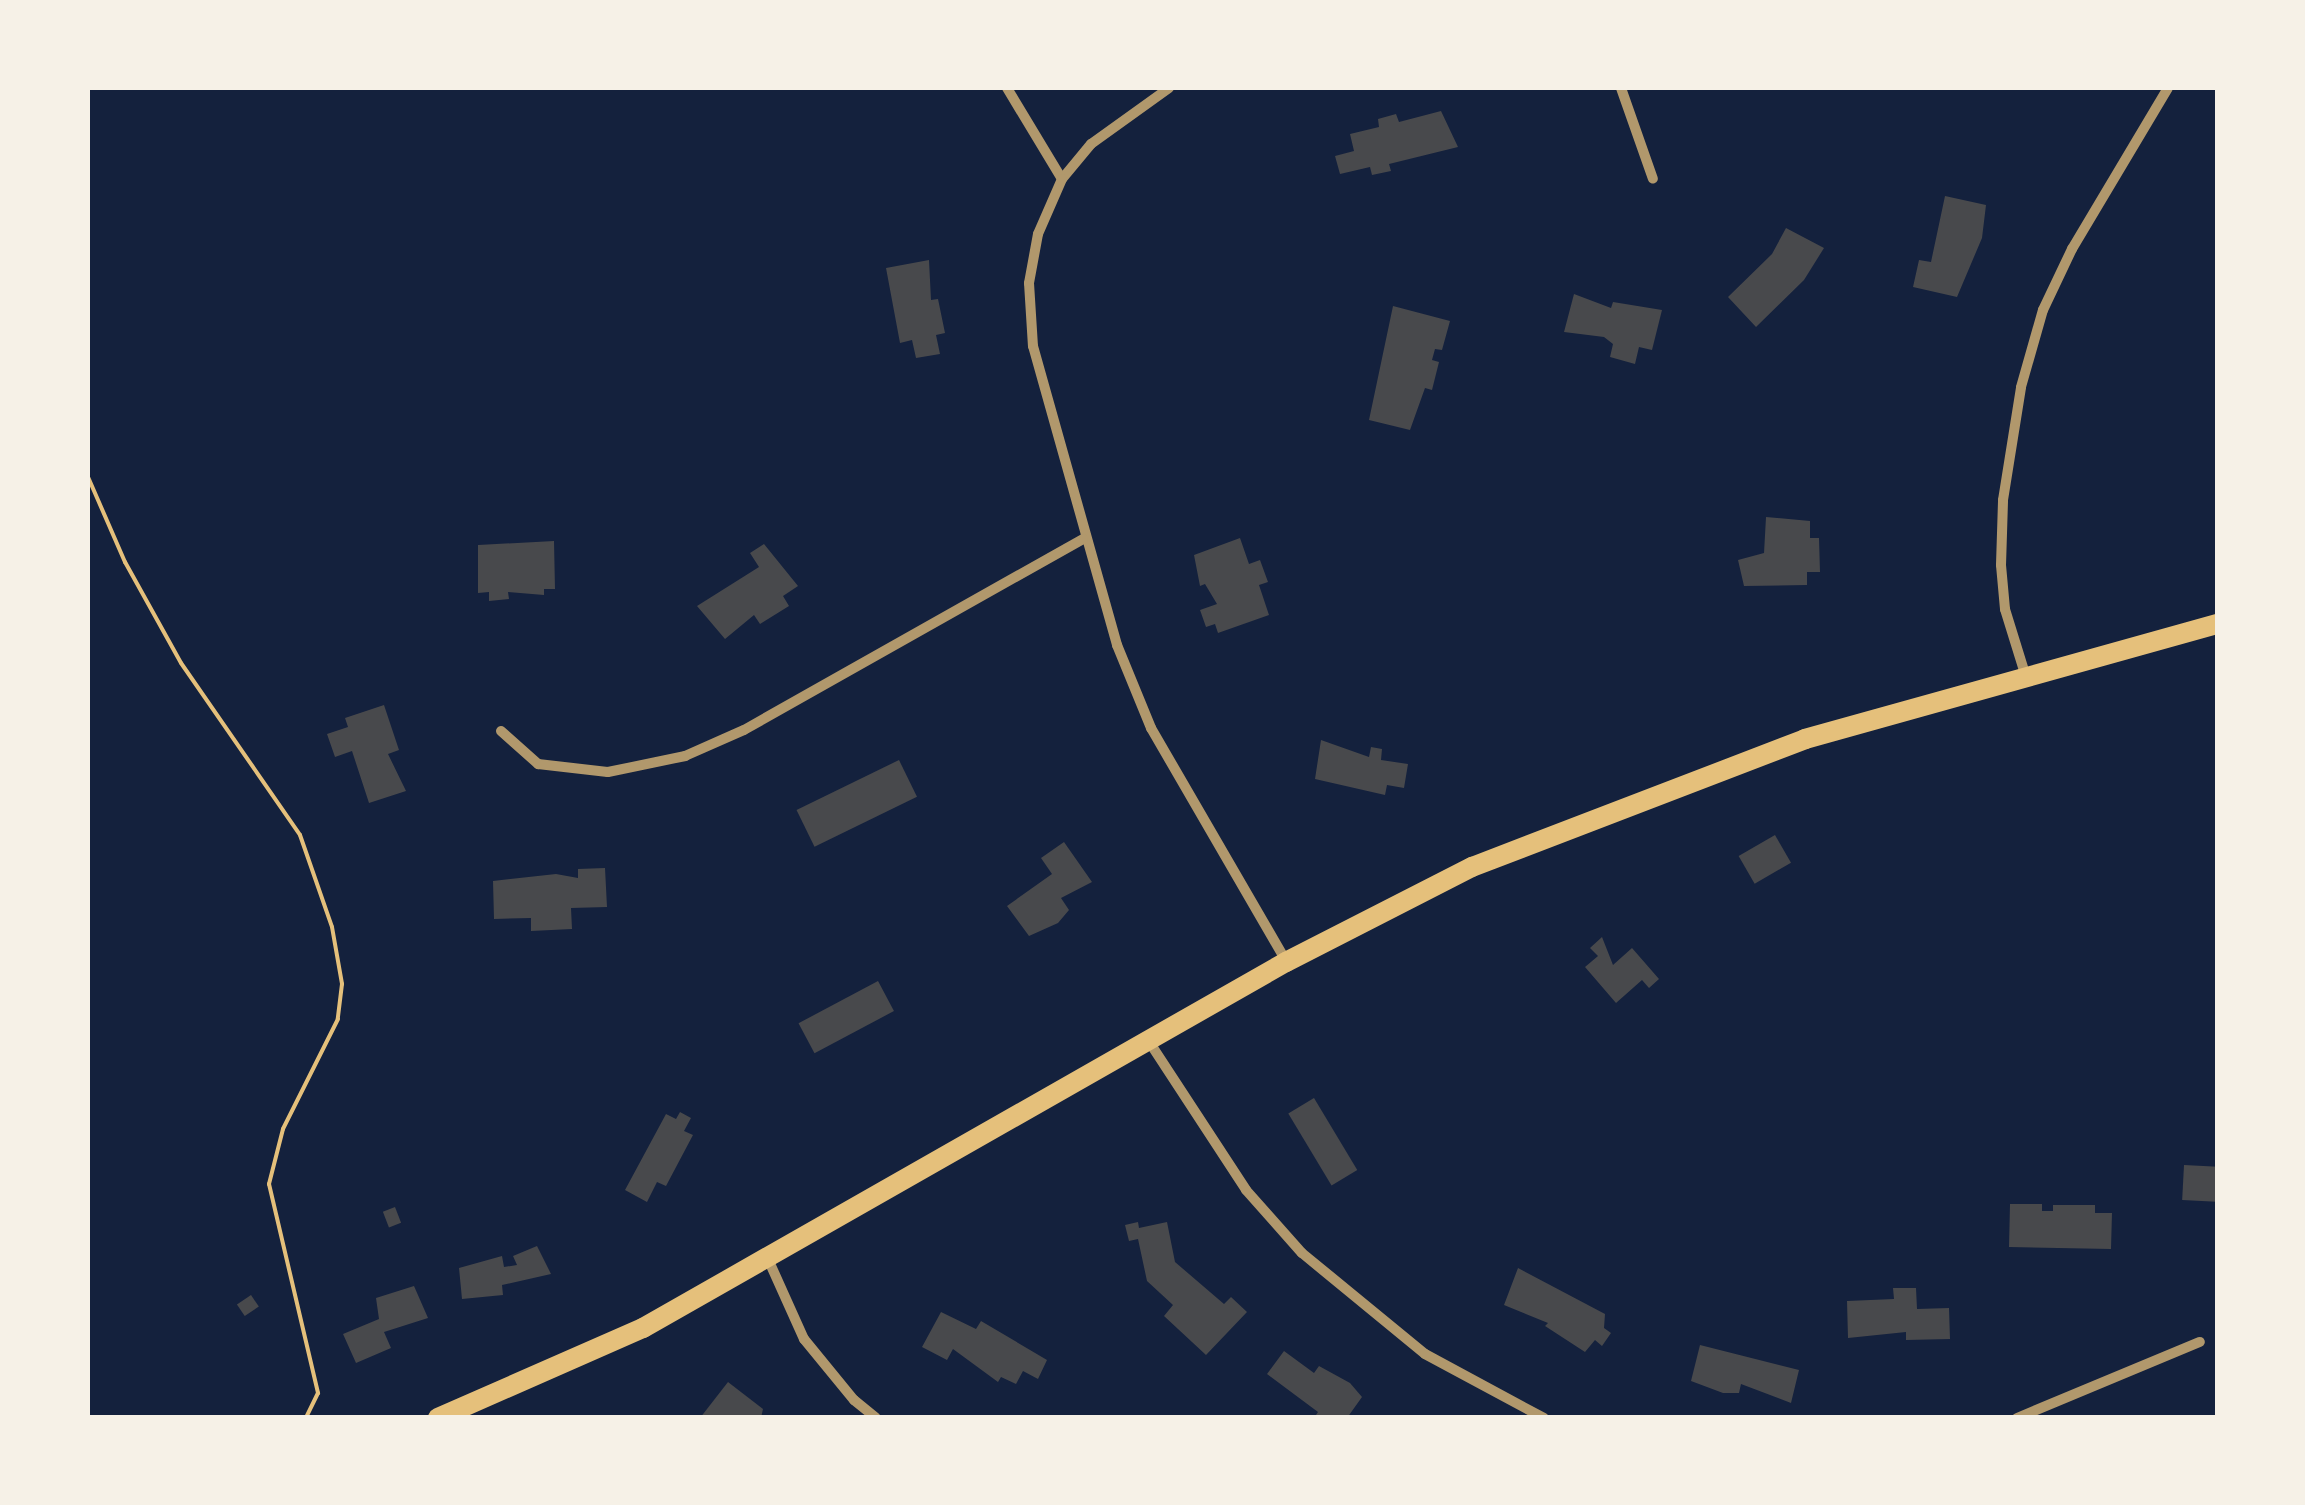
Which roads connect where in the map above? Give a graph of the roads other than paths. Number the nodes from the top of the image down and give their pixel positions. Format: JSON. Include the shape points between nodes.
{"nodes":[{"id":1,"x":1006,"y":88,"type":"edge"},
{"id":2,"x":1169,"y":88,"type":"edge"},
{"id":3,"x":1621,"y":88,"type":"edge"},
{"id":4,"x":2168,"y":88,"type":"edge"},
{"id":5,"x":1062,"y":179,"type":"junction"},
{"id":6,"x":1653,"y":179,"type":"dead end"},
{"id":7,"x":1083,"y":539,"type":"junction"},
{"id":8,"x":2218,"y":624,"type":"edge"},
{"id":9,"x":2026,"y":677,"type":"junction"},
{"id":10,"x":501,"y":730,"type":"dead end"},
{"id":11,"x":1286,"y":962,"type":"junction"},
{"id":12,"x":1148,"y":1040,"type":"junction"},
{"id":13,"x":768,"y":1259,"type":"junction"},
{"id":14,"x":2200,"y":1342,"type":"dead end"},
{"id":15,"x":438,"y":1418,"type":"edge"},
{"id":16,"x":876,"y":1418,"type":"edge"},
{"id":17,"x":1544,"y":1418,"type":"edge"},
{"id":18,"x":2016,"y":1418,"type":"edge"}],
"edges":[{"from":1,"to":5,"type":"street"},
{"from":2,"to":5,"type":"street","via":[[1091,144]]},
{"from":3,"to":6,"type":"street"},
{"from":4,"to":9,"type":"street","via":[[2072,249],[2043,310],[2022,387],[2001,566],[2005,609]]},
{"from":5,"to":7,"type":"street","via":[[1038,234],[1031,315],[1033,346]]},
{"from":7,"to":10,"type":"street","via":[[744,730],[685,756],[608,772],[538,764]]},
{"from":7,"to":11,"type":"street","via":[[1151,728]]},
{"from":8,"to":9,"type":"main road"},
{"from":9,"to":11,"type":"main road","via":[[1805,738],[1570,827],[1436,884]]},
{"from":11,"to":12,"type":"main road"},
{"from":12,"to":13,"type":"main road"},
{"from":12,"to":17,"type":"street","via":[[1229,1168],[1302,1253],[1425,1354]]},
{"from":13,"to":15,"type":"main road","via":[[614,1342]]},
{"from":13,"to":16,"type":"street","via":[[804,1340]]},
{"from":14,"to":18,"type":"street"}]}
